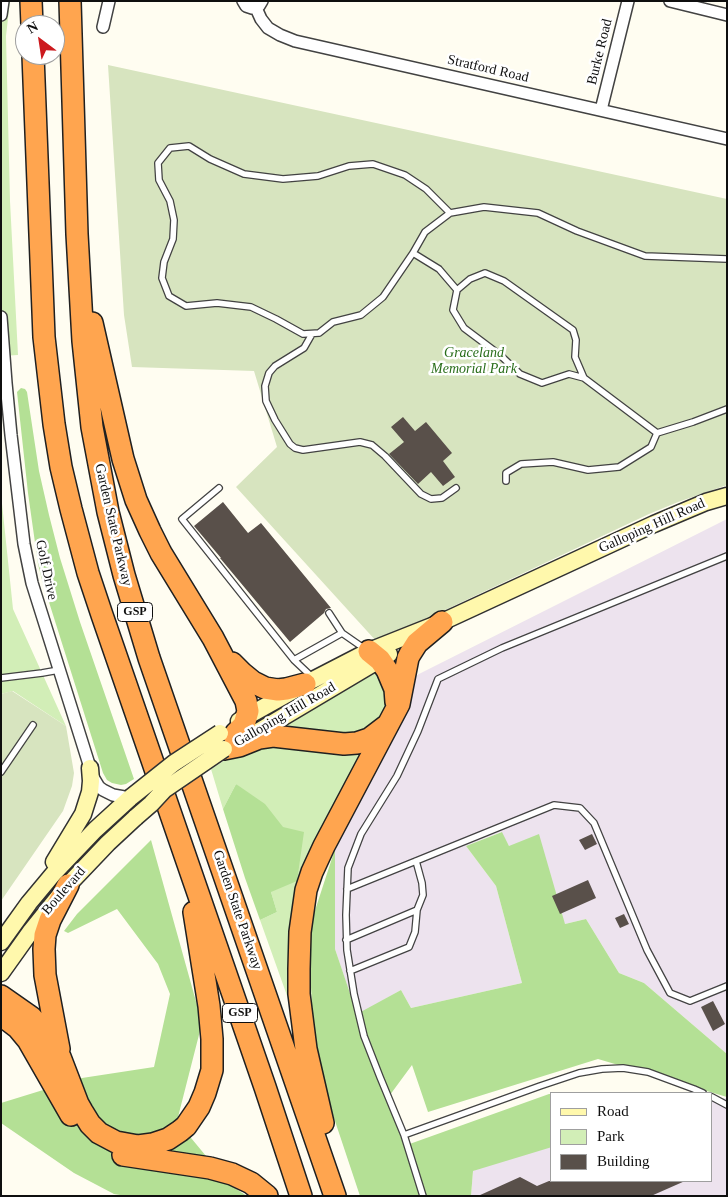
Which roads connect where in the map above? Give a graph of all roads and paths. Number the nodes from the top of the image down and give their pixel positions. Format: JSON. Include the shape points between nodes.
{"nodes":[{"id":1,"x":3,"y":1,"type":"edge"},
{"id":2,"x":31,"y":1,"type":"edge"},
{"id":3,"x":70,"y":1,"type":"edge"},
{"id":4,"x":109,"y":1,"type":"edge"},
{"id":5,"x":243,"y":1,"type":"edge"},
{"id":6,"x":628,"y":1,"type":"edge"},
{"id":7,"x":670,"y":1,"type":"edge"},
{"id":8,"x":259,"y":5,"type":"edge"},
{"id":9,"x":727,"y":14,"type":"edge"},
{"id":10,"x":1,"y":15,"type":"edge"},
{"id":11,"x":32,"y":15,"type":"edge"},
{"id":12,"x":103,"y":27,"type":"dead end"},
{"id":13,"x":33,"y":65,"type":"edge"},
{"id":14,"x":601,"y":110,"type":"junction"},
{"id":15,"x":727,"y":139,"type":"edge"},
{"id":16,"x":450,"y":213,"type":"junction"},
{"id":17,"x":77,"y":234,"type":"junction"},
{"id":18,"x":413,"y":253,"type":"junction"},
{"id":19,"x":727,"y":259,"type":"edge"},
{"id":20,"x":457,"y":290,"type":"junction"},
{"id":21,"x":1,"y":317,"type":"edge"},
{"id":22,"x":312,"y":334,"type":"junction"},
{"id":23,"x":584,"y":378,"type":"junction"},
{"id":24,"x":727,"y":409,"type":"edge"},
{"id":25,"x":658,"y":433,"type":"junction"},
{"id":26,"x":506,"y":482,"type":"dead end"},
{"id":27,"x":218,"y":488,"type":"dead end"},
{"id":28,"x":456,"y":488,"type":"dead end"},
{"id":29,"x":727,"y":496,"type":"edge"},
{"id":30,"x":727,"y":556,"type":"edge"},
{"id":31,"x":329,"y":614,"type":"dead end"},
{"id":32,"x":442,"y":622,"type":"junction"},
{"id":33,"x":342,"y":632,"type":"junction"},
{"id":34,"x":213,"y":638,"type":"junction"},
{"id":35,"x":374,"y":656,"type":"junction"},
{"id":36,"x":294,"y":660,"type":"junction"},
{"id":37,"x":59,"y":670,"type":"junction"},
{"id":38,"x":1,"y":678,"type":"edge"},
{"id":39,"x":309,"y":682,"type":"junction"},
{"id":40,"x":247,"y":715,"type":"junction"},
{"id":41,"x":392,"y":717,"type":"junction"},
{"id":42,"x":34,"y":725,"type":"dead end"},
{"id":43,"x":222,"y":741,"type":"junction"},
{"id":44,"x":90,"y":768,"type":"junction"},
{"id":45,"x":1,"y":772,"type":"edge"},
{"id":46,"x":164,"y":790,"type":"junction"},
{"id":47,"x":130,"y":798,"type":"junction"},
{"id":48,"x":136,"y":817,"type":"joint"},
{"id":49,"x":180,"y":840,"type":"junction"},
{"id":50,"x":416,"y":861,"type":"junction"},
{"id":51,"x":68,"y":886,"type":"junction"},
{"id":52,"x":347,"y":889,"type":"junction"},
{"id":53,"x":417,"y":910,"type":"junction"},
{"id":54,"x":17,"y":920,"type":"junction"},
{"id":55,"x":346,"y":940,"type":"junction"},
{"id":56,"x":1,"y":942,"type":"edge"},
{"id":57,"x":350,"y":971,"type":"junction"},
{"id":58,"x":1,"y":973,"type":"edge"},
{"id":59,"x":727,"y":986,"type":"edge"},
{"id":60,"x":1,"y":996,"type":"edge"},
{"id":61,"x":1,"y":1015,"type":"edge"},
{"id":62,"x":1,"y":1034,"type":"edge"},
{"id":63,"x":60,"y":1057,"type":"junction"},
{"id":64,"x":50,"y":1079,"type":"junction"},
{"id":65,"x":701,"y":1092,"type":"edge"},
{"id":66,"x":713,"y":1098,"type":"edge"},
{"id":67,"x":727,"y":1105,"type":"edge"},
{"id":68,"x":404,"y":1135,"type":"junction"},
{"id":69,"x":266,"y":1196,"type":"edge"},
{"id":70,"x":301,"y":1196,"type":"edge"},
{"id":71,"x":335,"y":1196,"type":"edge"},
{"id":72,"x":341,"y":1196,"type":"edge"},
{"id":73,"x":423,"y":1196,"type":"edge"}],
"edges":[{"from":1,"to":10,"type":"street"},
{"from":2,"to":11,"type":"highway"},
{"from":3,"to":17,"type":"highway","name":"Garden State Parkway","number":"GSP"},
{"from":4,"to":12,"type":"street"},
{"from":5,"to":8,"type":"street","via":[[249,8]]},
{"from":6,"to":14,"type":"street","name":"Burke Road"},
{"from":7,"to":9,"type":"street"},
{"from":8,"to":14,"type":"street","name":"Stratford Road","via":[[260,18],[268,28],[295,41]]},
{"from":13,"to":49,"type":"highway","number":"GSP","via":[[43,315],[61,467],[90,580]]},
{"from":14,"to":15,"type":"street","name":"Stratford Road"},
{"from":16,"to":18,"type":"lane","via":[[425,232]]},
{"from":16,"to":19,"type":"lane","via":[[484,207],[538,213],[645,256]]},
{"from":16,"to":22,"type":"lane","via":[[426,189],[405,175],[373,164],[349,166],[318,176],[283,179],[244,174],[189,146],[170,148],[158,163],[158,180],[170,201],[174,220],[173,239],[162,278],[170,296],[186,306],[217,303],[251,306],[303,334]]},
{"from":17,"to":34,"type":"highway","via":[[90,312],[132,490],[161,553]]},
{"from":17,"to":71,"type":"highway","name":"Garden State Parkway","number":"GSP","via":[[89,406],[103,491],[118,554],[150,658]]},
{"from":18,"to":20,"type":"lane","via":[[439,269]]},
{"from":18,"to":22,"type":"lane","via":[[383,297],[361,315],[333,322],[318,334]]},
{"from":20,"to":23,"type":"lane","via":[[453,310],[464,328],[520,374],[542,383],[569,374]]},
{"from":20,"to":23,"type":"lane","via":[[485,273],[504,281],[573,330],[575,357]]},
{"from":21,"to":37,"type":"street","name":"Golf Drive","via":[[11,434],[27,560]]},
{"from":22,"to":28,"type":"lane","via":[[304,348],[275,366],[265,386],[266,401],[290,444],[303,450],[360,442],[372,445],[421,494],[431,499],[442,498]]},
{"from":23,"to":25,"type":"lane"},
{"from":24,"to":25,"type":"lane"},
{"from":25,"to":26,"type":"lane","via":[[652,448],[619,467],[588,470],[553,462],[521,464],[506,473]]},
{"from":27,"to":36,"type":"lane","via":[[182,519]]},
{"from":29,"to":32,"type":"main road","name":"Galloping Hill Road","via":[[654,524]]},
{"from":30,"to":52,"type":"lane","via":[[502,648],[438,679],[397,776],[361,834],[348,868]]},
{"from":31,"to":33,"type":"lane"},
{"from":32,"to":35,"type":"main road","name":"Galloping Hill Road"},
{"from":32,"to":41,"type":"highway","via":[[417,643],[410,654],[401,696]]},
{"from":33,"to":35,"type":"lane"},
{"from":33,"to":36,"type":"lane"},
{"from":34,"to":39,"type":"highway","via":[[237,668],[259,685],[278,690]]},
{"from":34,"to":40,"type":"highway","via":[[248,706]]},
{"from":35,"to":39,"type":"main road","name":"Galloping Hill Road"},
{"from":35,"to":41,"type":"highway","via":[[387,670],[395,689]]},
{"from":35,"to":43,"type":"main road","name":"Galloping Hill Road","via":[[247,739]]},
{"from":36,"to":39,"type":"lane"},
{"from":37,"to":38,"type":"lane"},
{"from":37,"to":44,"type":"street","name":"Golf Drive"},
{"from":39,"to":40,"type":"main road","name":"Galloping Hill Road"},
{"from":40,"to":43,"type":"highway","via":[[244,726]]},
{"from":41,"to":43,"type":"highway","via":[[369,739],[357,743],[274,736],[239,746]]},
{"from":41,"to":72,"type":"highway","via":[[316,863],[306,890],[301,921],[299,981],[304,1042]]},
{"from":42,"to":45,"type":"lane"},
{"from":43,"to":46,"type":"main road","name":"Galloping Hill Road","bridge":true},
{"from":43,"to":47,"type":"main road","name":"Galloping Hill Road","bridge":true,"via":[[174,763]]},
{"from":44,"to":47,"type":"street","name":"Golf Drive","via":[[103,790]]},
{"from":44,"to":54,"type":"main road","via":[[90,792],[83,814]]},
{"from":46,"to":47,"type":"main road","bridge":true},
{"from":46,"to":48,"type":"main road","name":"Galloping Hill Road","bridge":true},
{"from":47,"to":54,"type":"main road","name":"Boulevard","via":[[61,866]]},
{"from":48,"to":51,"type":"main road","name":"Boulevard"},
{"from":49,"to":63,"type":"highway","via":[[212,1039],[210,1078],[199,1107],[186,1126],[168,1139],[145,1145],[116,1142],[100,1133],[86,1118]]},
{"from":49,"to":70,"type":"highway","number":"GSP"},
{"from":50,"to":52,"type":"lane"},
{"from":50,"to":53,"type":"lane","via":[[423,894]]},
{"from":50,"to":59,"type":"lane","via":[[554,805],[580,808],[594,823],[647,950],[670,993],[690,1001]]},
{"from":51,"to":58,"type":"main road","name":"Boulevard"},
{"from":51,"to":63,"type":"highway","via":[[50,920],[44,949],[45,975]]},
{"from":52,"to":55,"type":"lane"},
{"from":53,"to":55,"type":"lane"},
{"from":53,"to":57,"type":"lane","via":[[415,932],[409,947]]},
{"from":54,"to":56,"type":"main road","name":"Boulevard"},
{"from":55,"to":57,"type":"lane"},
{"from":57,"to":68,"type":"lane","via":[[364,1036]]},
{"from":60,"to":63,"type":"highway","via":[[36,1022]]},
{"from":61,"to":64,"type":"highway","via":[[24,1034]]},
{"from":62,"to":64,"type":"highway","via":[[22,1046]]},
{"from":64,"to":69,"type":"highway","via":[[82,1131],[100,1147],[128,1156],[226,1172],[257,1187]]},
{"from":65,"to":68,"type":"lane","via":[[648,1072],[602,1069],[579,1073]]},
{"from":66,"to":67,"type":"lane"},
{"from":68,"to":73,"type":"lane"}]}
